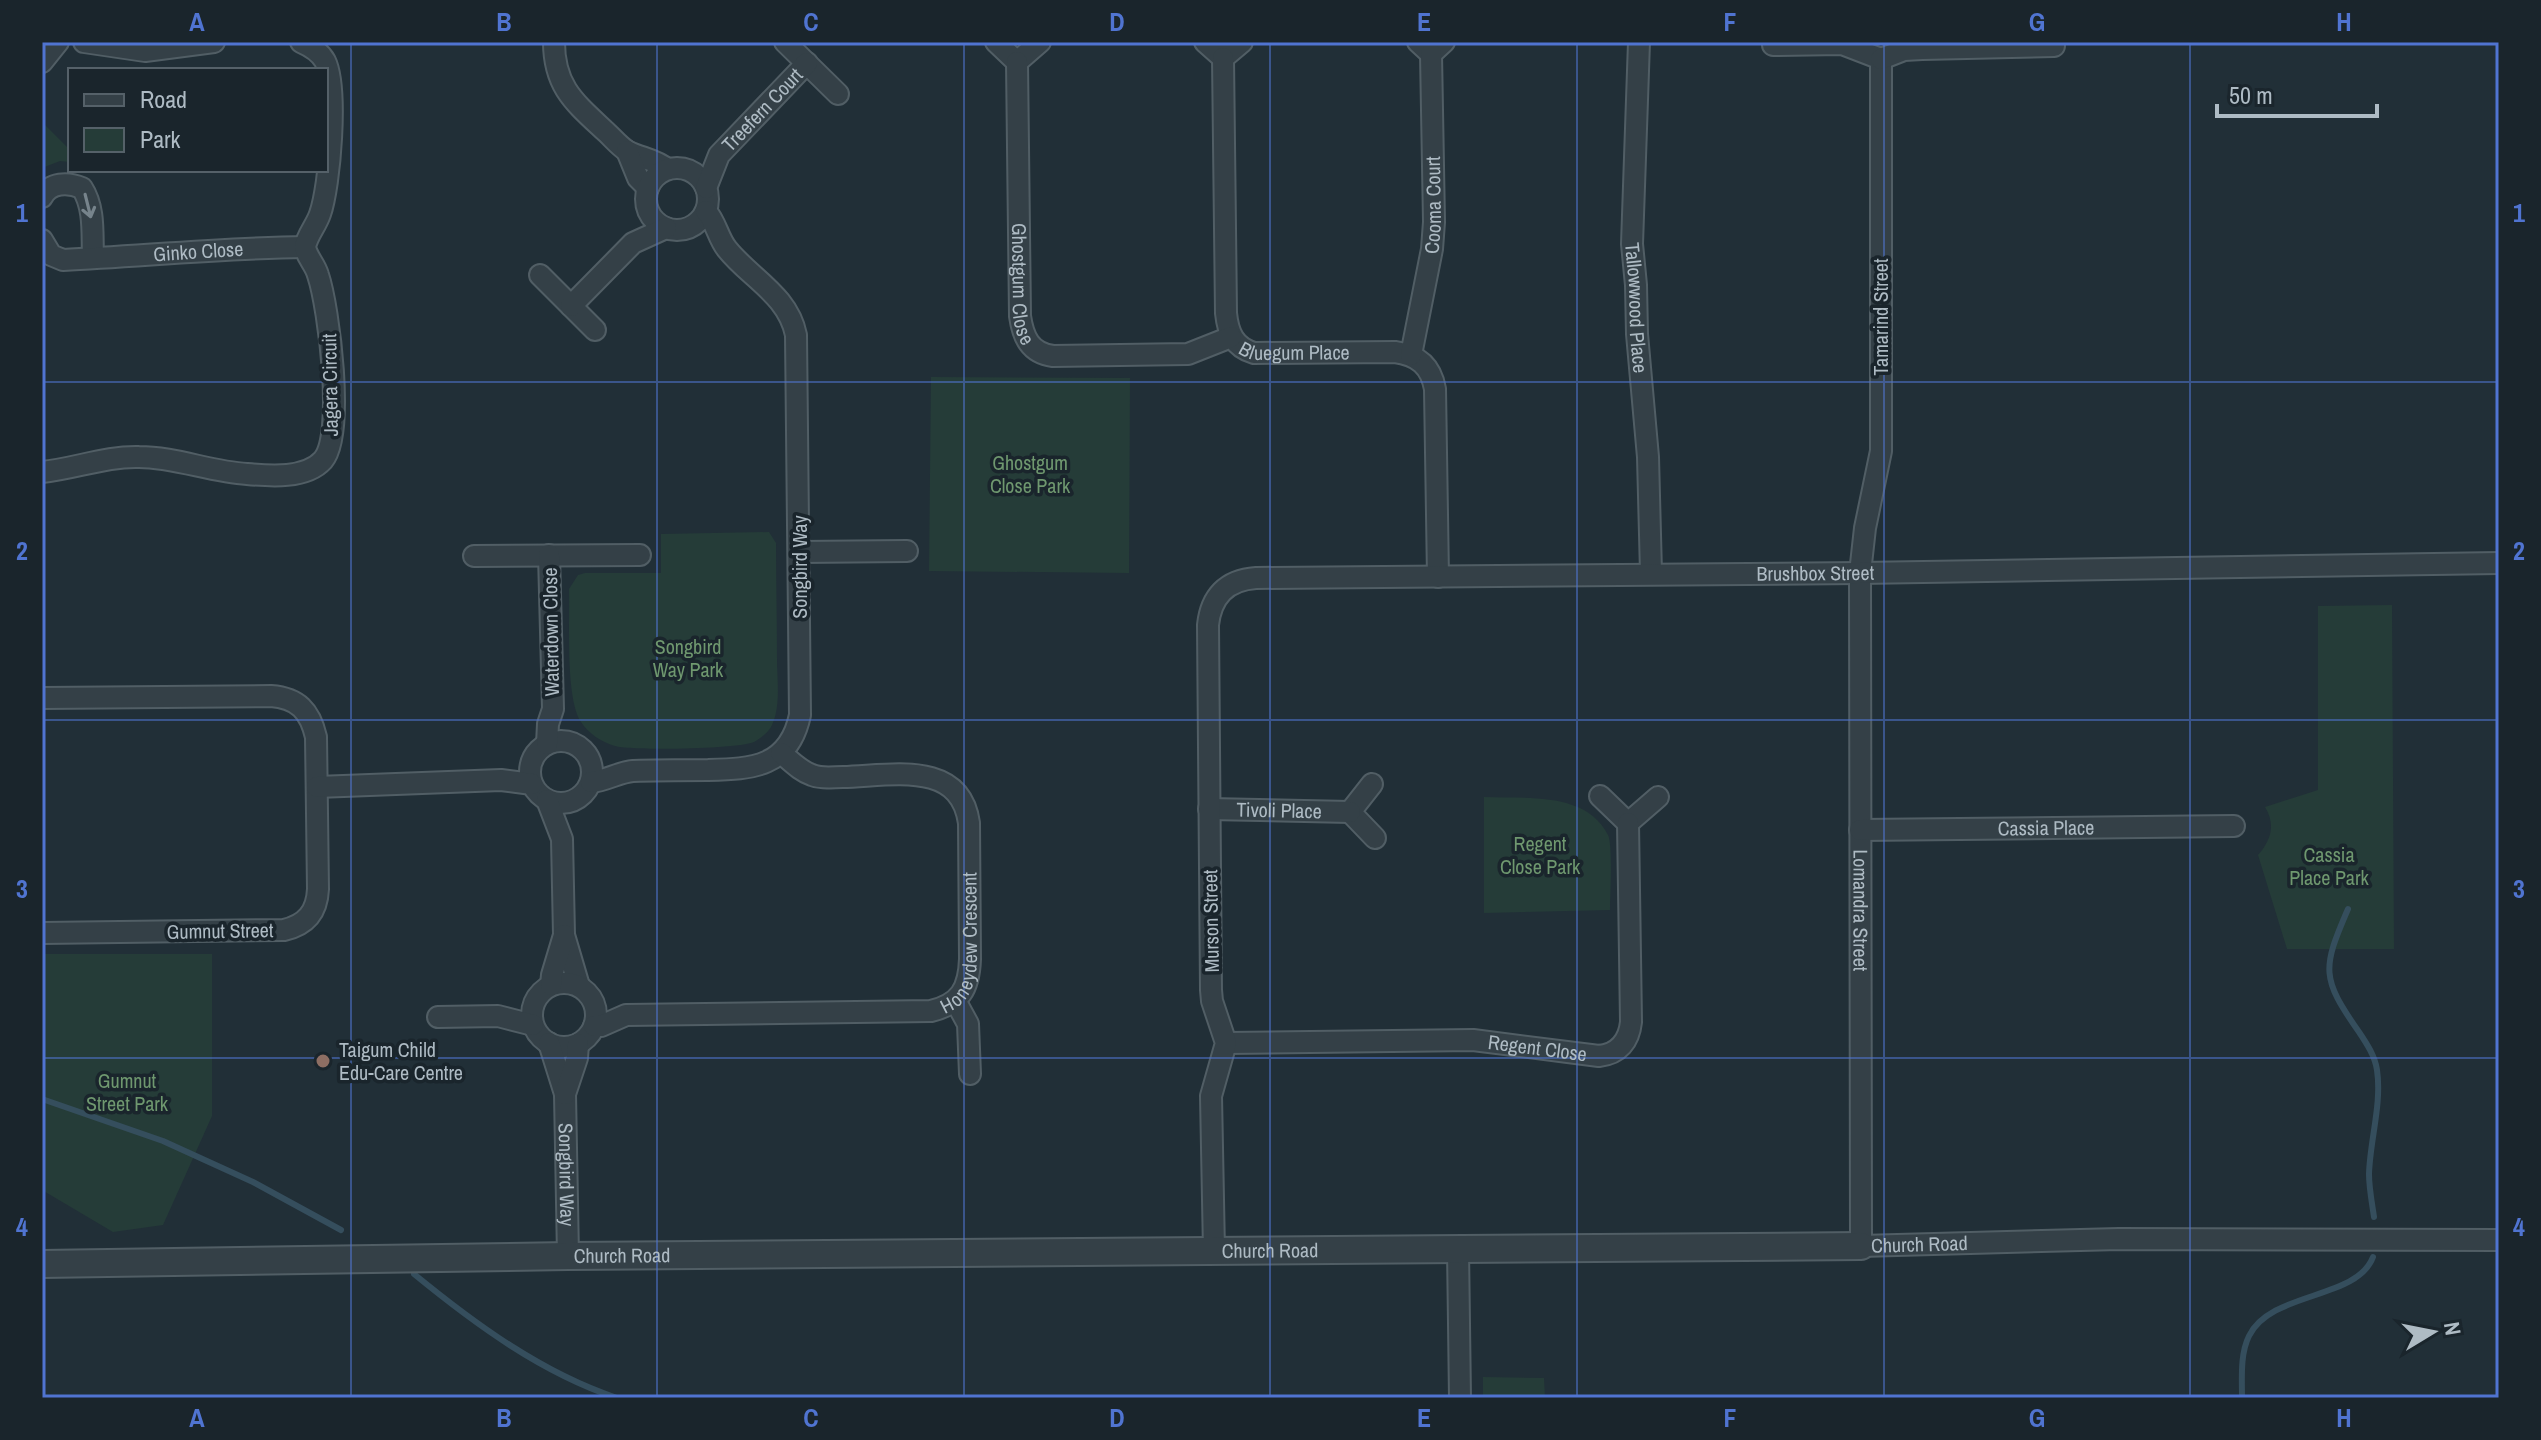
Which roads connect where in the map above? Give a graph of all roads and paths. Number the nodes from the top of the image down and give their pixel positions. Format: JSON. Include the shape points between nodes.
{"nodes":[{"id":1,"x":58,"y":42,"type":"edge"},
{"id":2,"x":84,"y":42,"type":"edge"},
{"id":3,"x":214,"y":42,"type":"edge"},
{"id":4,"x":301,"y":42,"type":"edge"},
{"id":5,"x":554,"y":42,"type":"edge"},
{"id":6,"x":785,"y":42,"type":"edge"},
{"id":7,"x":996,"y":42,"type":"edge"},
{"id":8,"x":1040,"y":42,"type":"edge"},
{"id":9,"x":1205,"y":42,"type":"edge"},
{"id":10,"x":1242,"y":42,"type":"edge"},
{"id":11,"x":1639,"y":42,"type":"edge"},
{"id":12,"x":1773,"y":45,"type":"dead end"},
{"id":13,"x":1431,"y":46,"type":"edge"},
{"id":14,"x":2054,"y":46,"type":"dead end"},
{"id":15,"x":1223,"y":58,"type":"junction"},
{"id":16,"x":1881,"y":59,"type":"junction"},
{"id":17,"x":42,"y":62,"type":"edge"},
{"id":18,"x":1017,"y":62,"type":"junction"},
{"id":19,"x":807,"y":63,"type":"junction"},
{"id":20,"x":326,"y":68,"type":"edge"},
{"id":21,"x":328,"y":80,"type":"edge"},
{"id":22,"x":838,"y":94,"type":"dead end"},
{"id":23,"x":627,"y":151,"type":"junction"},
{"id":24,"x":719,"y":155,"type":"junction"},
{"id":25,"x":667,"y":169,"type":"junction"},
{"id":26,"x":690,"y":170,"type":"junction"},
{"id":27,"x":706,"y":188,"type":"junction"},
{"id":28,"x":42,"y":197,"type":"edge"},
{"id":29,"x":648,"y":198,"type":"junction"},
{"id":30,"x":706,"y":211,"type":"junction"},
{"id":31,"x":676,"y":228,"type":"junction"},
{"id":32,"x":42,"y":240,"type":"edge"},
{"id":33,"x":633,"y":243,"type":"junction"},
{"id":34,"x":305,"y":247,"type":"junction"},
{"id":35,"x":725,"y":247,"type":"junction"},
{"id":36,"x":93,"y":257,"type":"junction"},
{"id":37,"x":540,"y":275,"type":"dead end"},
{"id":38,"x":571,"y":306,"type":"junction"},
{"id":39,"x":595,"y":330,"type":"dead end"},
{"id":40,"x":1231,"y":337,"type":"junction"},
{"id":41,"x":1411,"y":355,"type":"junction"},
{"id":42,"x":42,"y":472,"type":"edge"},
{"id":43,"x":907,"y":551,"type":"dead end"},
{"id":44,"x":800,"y":552,"type":"junction"},
{"id":45,"x":549,"y":555,"type":"junction"},
{"id":46,"x":640,"y":555,"type":"dead end"},
{"id":47,"x":474,"y":556,"type":"dead end"},
{"id":48,"x":2499,"y":563,"type":"edge"},
{"id":49,"x":1651,"y":573,"type":"junction"},
{"id":50,"x":1860,"y":573,"type":"junction"},
{"id":51,"x":1438,"y":577,"type":"junction"},
{"id":52,"x":1223,"y":590,"type":"joint"},
{"id":53,"x":42,"y":698,"type":"edge"},
{"id":54,"x":557,"y":743,"type":"junction"},
{"id":55,"x":781,"y":753,"type":"junction"},
{"id":56,"x":591,"y":772,"type":"junction"},
{"id":57,"x":531,"y":776,"type":"junction"},
{"id":58,"x":1372,"y":784,"type":"dead end"},
{"id":59,"x":317,"y":787,"type":"junction"},
{"id":60,"x":1600,"y":796,"type":"dead end"},
{"id":61,"x":1658,"y":797,"type":"dead end"},
{"id":62,"x":547,"y":800,"type":"junction"},
{"id":63,"x":574,"y":801,"type":"junction"},
{"id":64,"x":1209,"y":809,"type":"junction"},
{"id":65,"x":1350,"y":812,"type":"junction"},
{"id":66,"x":1628,"y":823,"type":"junction"},
{"id":67,"x":2234,"y":826,"type":"dead end"},
{"id":68,"x":1860,"y":830,"type":"junction"},
{"id":69,"x":1375,"y":838,"type":"dead end"},
{"id":70,"x":562,"y":839,"type":"junction"},
{"id":71,"x":42,"y":933,"type":"edge"},
{"id":72,"x":564,"y":935,"type":"junction"},
{"id":73,"x":551,"y":985,"type":"junction"},
{"id":74,"x":579,"y":986,"type":"junction"},
{"id":75,"x":956,"y":1002,"type":"junction"},
{"id":76,"x":594,"y":1003,"type":"junction"},
{"id":77,"x":533,"y":1015,"type":"junction"},
{"id":78,"x":626,"y":1015,"type":"junction"},
{"id":79,"x":438,"y":1017,"type":"dead end"},
{"id":80,"x":594,"y":1026,"type":"junction"},
{"id":81,"x":549,"y":1043,"type":"junction"},
{"id":82,"x":1226,"y":1043,"type":"junction"},
{"id":83,"x":578,"y":1044,"type":"junction"},
{"id":84,"x":970,"y":1074,"type":"dead end"},
{"id":85,"x":565,"y":1094,"type":"junction"},
{"id":86,"x":2499,"y":1240,"type":"edge"},
{"id":87,"x":1861,"y":1246,"type":"junction"},
{"id":88,"x":1458,"y":1249,"type":"junction"},
{"id":89,"x":1214,"y":1251,"type":"junction"},
{"id":90,"x":568,"y":1256,"type":"junction"},
{"id":91,"x":42,"y":1264,"type":"edge"},
{"id":92,"x":1460,"y":1398,"type":"edge"}],
"edges":[{"from":1,"to":17,"type":"street"},
{"from":2,"to":3,"type":"street","via":[[145,51]]},
{"from":4,"to":20,"type":"street","via":[[324,60]]},
{"from":5,"to":23,"type":"street","via":[[556,68],[568,93]]},
{"from":6,"to":19,"type":"street","name":"Treefern Court"},
{"from":7,"to":18,"type":"street"},
{"from":8,"to":18,"type":"street"},
{"from":9,"to":15,"type":"street"},
{"from":10,"to":15,"type":"street"},
{"from":11,"to":49,"type":"street","name":"Tallowwood Place","via":[[1632,244]]},
{"from":12,"to":16,"type":"street","via":[[1842,44]]},
{"from":13,"to":41,"type":"street","name":"Cooma Court","via":[[1434,222]]},
{"from":14,"to":16,"type":"street","via":[[1904,50]]},
{"from":15,"to":40,"type":"street","name":"Bluegum Place","via":[[1226,313]]},
{"from":16,"to":50,"type":"street","name":"Tamarind Street","via":[[1881,451]]},
{"from":18,"to":40,"type":"street","name":"Ghostgum Close","via":[[1020,316],[1029,345],[1053,356],[1178,355],[1200,352]]},
{"from":19,"to":22,"type":"street","name":"Treefern Court"},
{"from":19,"to":24,"type":"street","name":"Treefern Court"},
{"from":21,"to":34,"type":"street","via":[[329,173],[320,214]]},
{"from":23,"to":25,"type":"street"},
{"from":23,"to":29,"type":"street"},
{"from":24,"to":26,"type":"street","name":"Treefern Court"},
{"from":24,"to":27,"type":"street","name":"Treefern Court"},
{"from":25,"to":26,"type":"street"},
{"from":25,"to":29,"type":"street","via":[[658,174]]},
{"from":26,"to":27,"type":"street"},
{"from":27,"to":30,"type":"street"},
{"from":28,"to":36,"type":"street","one_way":true,"via":[[58,185],[82,188],[91,212]]},
{"from":29,"to":31,"type":"street","via":[[658,223]]},
{"from":29,"to":33,"type":"street"},
{"from":30,"to":31,"type":"street","via":[[701,219]]},
{"from":30,"to":35,"type":"street","name":"Songbird Way"},
{"from":31,"to":33,"type":"street"},
{"from":31,"to":35,"type":"street","name":"Songbird Way"},
{"from":32,"to":36,"type":"street","name":"Ginko Close","via":[[57,259]]},
{"from":33,"to":38,"type":"street"},
{"from":34,"to":36,"type":"street","name":"Ginko Close"},
{"from":34,"to":42,"type":"street","name":"Jagera Circuit","via":[[318,274],[330,329],[332,442],[317,466],[293,474],[244,474],[141,457]]},
{"from":35,"to":44,"type":"street","name":"Songbird Way","via":[[782,303],[794,323]]},
{"from":37,"to":38,"type":"street"},
{"from":38,"to":39,"type":"street"},
{"from":40,"to":41,"type":"street","name":"Bluegum Place","via":[[1247,351],[1263,354]]},
{"from":41,"to":51,"type":"street","via":[[1430,371],[1435,389]]},
{"from":43,"to":44,"type":"street"},
{"from":44,"to":55,"type":"street","name":"Songbird Way","via":[[800,715],[794,736]]},
{"from":45,"to":46,"type":"street","name":"Waterdown Close"},
{"from":45,"to":47,"type":"street","name":"Waterdown Close"},
{"from":45,"to":54,"type":"street","name":"Waterdown Close","via":[[553,709],[548,724]]},
{"from":48,"to":50,"type":"street","name":"Brushbox Street"},
{"from":49,"to":50,"type":"street","name":"Brushbox Street"},
{"from":49,"to":51,"type":"street","name":"Brushbox Street"},
{"from":50,"to":68,"type":"street","name":"Lomandra Street"},
{"from":51,"to":52,"type":"street","name":"Brushbox Street","via":[[1256,578],[1236,581]]},
{"from":52,"to":64,"type":"street","name":"Murson Street","via":[[1208,625]]},
{"from":53,"to":59,"type":"street","name":"Gumnut Street","via":[[283,697],[301,705],[313,726]]},
{"from":54,"to":56,"type":"street","via":[[582,748]]},
{"from":54,"to":57,"type":"street","via":[[539,750]]},
{"from":55,"to":56,"type":"street","via":[[748,769],[628,772],[602,763]]},
{"from":55,"to":75,"type":"street","name":"Honeydew Crescent","via":[[819,777],[932,777],[949,785],[964,802],[969,823],[970,973]]},
{"from":56,"to":63,"type":"street"},
{"from":57,"to":59,"type":"street"},
{"from":57,"to":62,"type":"street"},
{"from":58,"to":65,"type":"street","name":"Tivoli Place"},
{"from":59,"to":71,"type":"street","name":"Gumnut Street","via":[[318,899],[303,923],[274,931]]},
{"from":60,"to":66,"type":"street"},
{"from":61,"to":66,"type":"street"},
{"from":62,"to":63,"type":"street"},
{"from":62,"to":70,"type":"street"},
{"from":63,"to":70,"type":"street"},
{"from":64,"to":65,"type":"street","name":"Tivoli Place"},
{"from":64,"to":82,"type":"street","name":"Murson Street","via":[[1211,990]]},
{"from":65,"to":69,"type":"street","name":"Tivoli Place"},
{"from":66,"to":82,"type":"street","name":"Regent Close","via":[[1631,1022],[1629,1035],[1616,1052],[1599,1056],[1473,1040]]},
{"from":67,"to":68,"type":"street","name":"Cassia Place"},
{"from":68,"to":87,"type":"street","name":"Lomandra Street"},
{"from":70,"to":72,"type":"street"},
{"from":72,"to":73,"type":"street"},
{"from":72,"to":74,"type":"street"},
{"from":73,"to":74,"type":"street"},
{"from":73,"to":77,"type":"street","via":[[537,997]]},
{"from":74,"to":76,"type":"street"},
{"from":75,"to":78,"type":"street","name":"Honeydew Crescent","via":[[921,1012]]},
{"from":75,"to":84,"type":"street","via":[[968,1024]]},
{"from":76,"to":78,"type":"street","name":"Honeydew Crescent"},
{"from":76,"to":80,"type":"street"},
{"from":77,"to":79,"type":"street"},
{"from":77,"to":81,"type":"street","via":[[542,1039]]},
{"from":78,"to":80,"type":"street","name":"Honeydew Crescent"},
{"from":80,"to":83,"type":"street"},
{"from":81,"to":83,"type":"street"},
{"from":81,"to":85,"type":"street","name":"Songbird Way"},
{"from":82,"to":89,"type":"street","via":[[1211,1096]]},
{"from":83,"to":85,"type":"street","name":"Songbird Way"},
{"from":85,"to":90,"type":"street","name":"Songbird Way"},
{"from":86,"to":87,"type":"street","name":"Church Road","via":[[2119,1239]]},
{"from":87,"to":88,"type":"street","name":"Church Road"},
{"from":88,"to":89,"type":"street","name":"Church Road"},
{"from":88,"to":92,"type":"street"},
{"from":89,"to":90,"type":"street","name":"Church Road"},
{"from":90,"to":91,"type":"street","name":"Church Road"}]}
